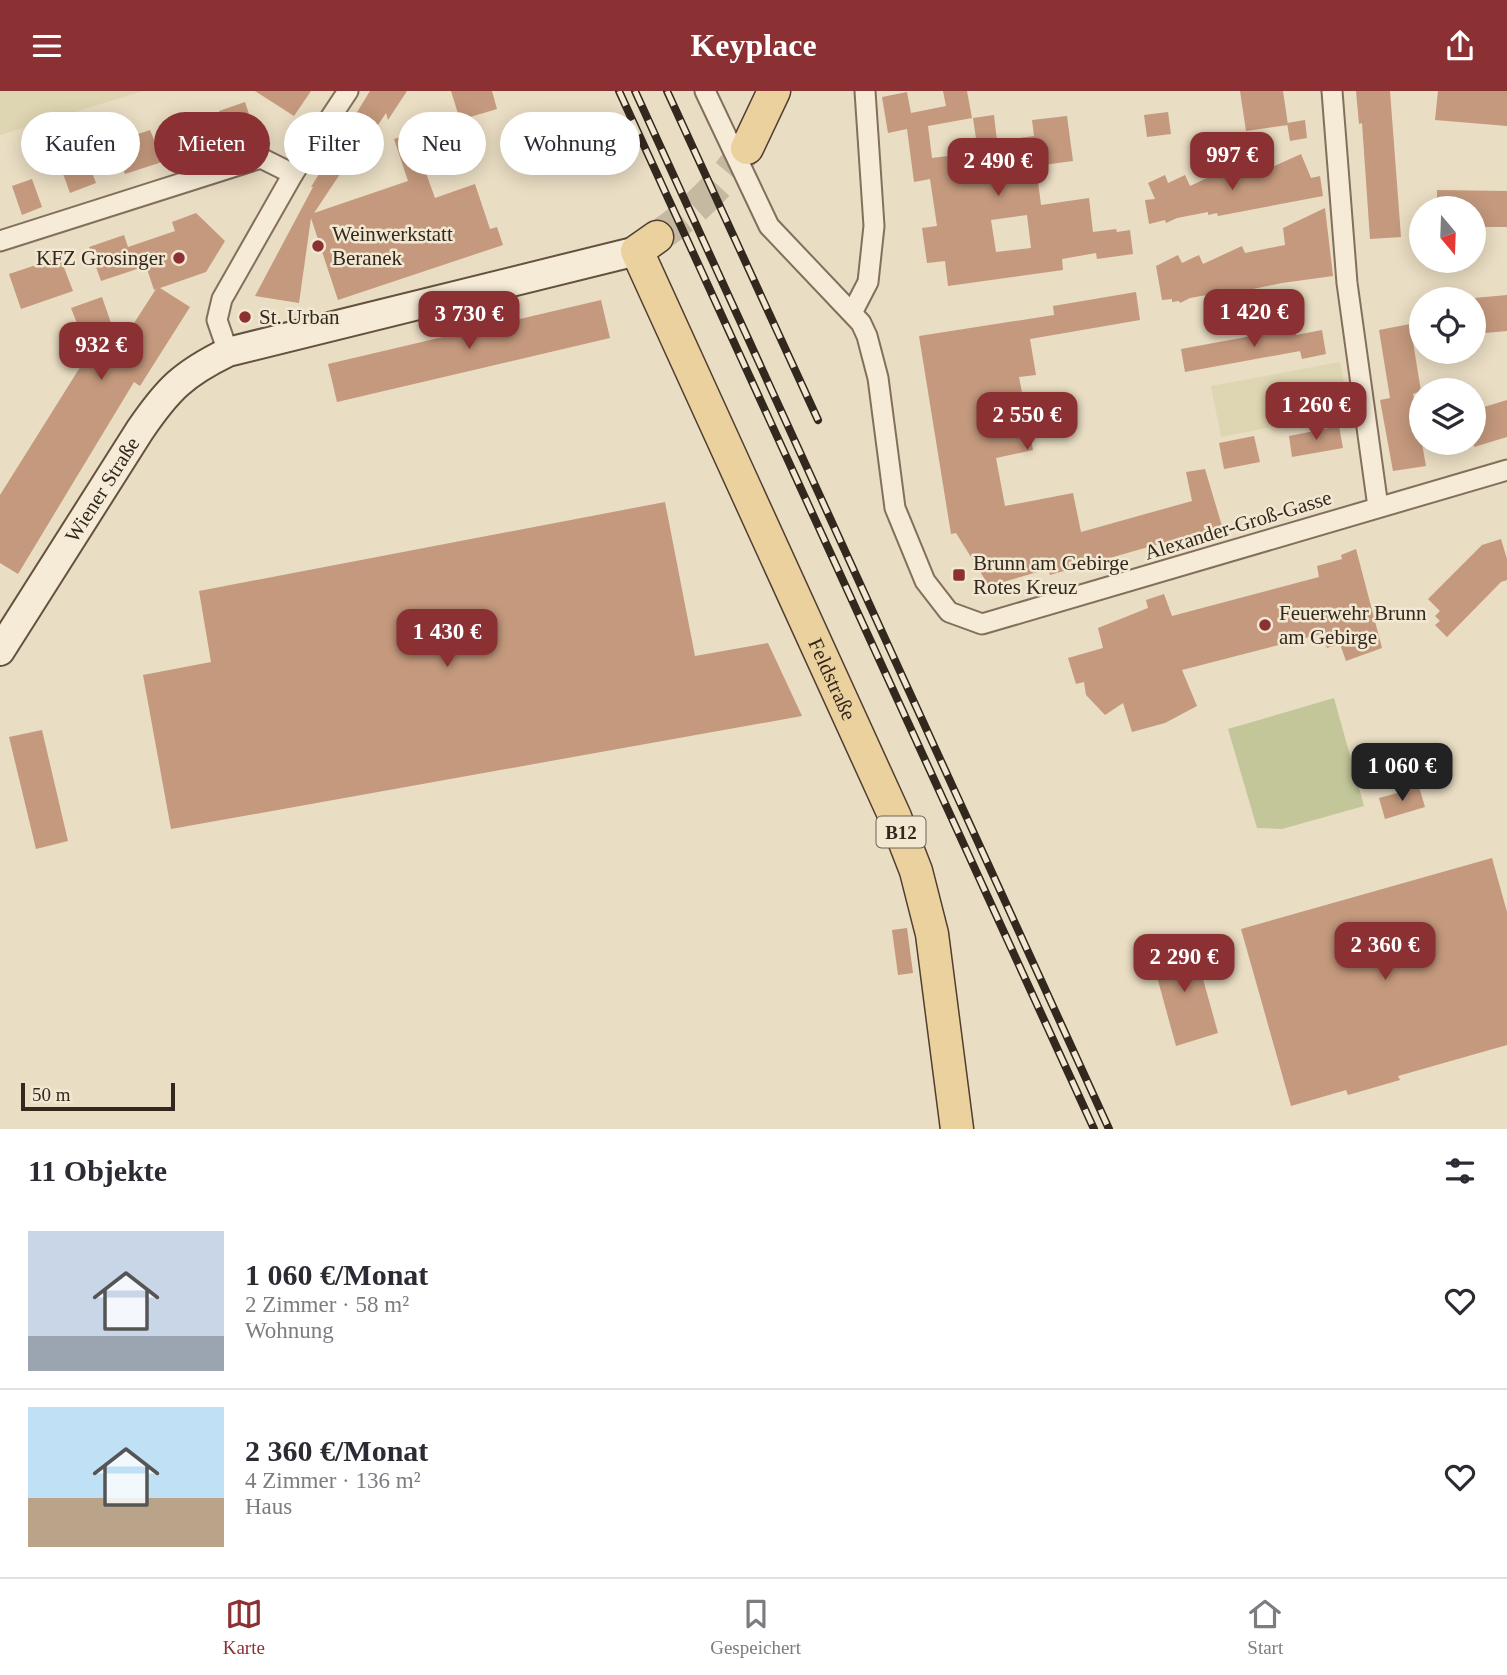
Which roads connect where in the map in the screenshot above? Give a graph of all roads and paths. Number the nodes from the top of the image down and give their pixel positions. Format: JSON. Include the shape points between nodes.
{"nodes":[{"id":1,"x":348,"y":91,"type":"edge"},
{"id":2,"x":705,"y":91,"type":"edge"},
{"id":3,"x":774,"y":91,"type":"edge"},
{"id":4,"x":865,"y":91,"type":"edge"},
{"id":5,"x":1332,"y":91,"type":"edge"},
{"id":6,"x":334,"y":112,"type":"edge"},
{"id":7,"x":747,"y":148,"type":"tunnel mouth"},
{"id":8,"x":284,"y":169,"type":"edge"},
{"id":9,"x":292,"y":175,"type":"edge"},
{"id":10,"x":0,"y":241,"type":"edge"},
{"id":11,"x":647,"y":244,"type":"joint"},
{"id":12,"x":852,"y":313,"type":"junction"},
{"id":13,"x":228,"y":352,"type":"junction"},
{"id":14,"x":1507,"y":470,"type":"edge"},
{"id":15,"x":1378,"y":507,"type":"junction"},
{"id":16,"x":0,"y":651,"type":"edge"},
{"id":17,"x":957,"y":1129,"type":"edge"}],
"edges":[{"from":1,"to":6,"type":"street"},
{"from":2,"to":12,"type":"street","via":[[769,226]]},
{"from":3,"to":7,"type":"main road"},
{"from":4,"to":12,"type":"street","via":[[874,226],[868,282]]},
{"from":5,"to":15,"type":"street","via":[[1347,283]]},
{"from":8,"to":10,"type":"street","via":[[261,157]]},
{"from":9,"to":13,"type":"street","via":[[222,299],[217,320]]},
{"from":11,"to":13,"type":"main road","name":"Wiener Straße"},
{"from":11,"to":17,"type":"main road","name":"Feldstraße","number":"B12","via":[[916,871],[932,934]]},
{"from":12,"to":15,"type":"street","name":"Alexander-Groß-Gasse","via":[[867,337],[878,379],[895,508],[925,581],[950,612],[982,624]]},
{"from":13,"to":16,"type":"main road","name":"Wiener Straße","via":[[195,368],[164,395]]},
{"from":14,"to":15,"type":"street","name":"Alexander-Groß-Gasse"}]}
